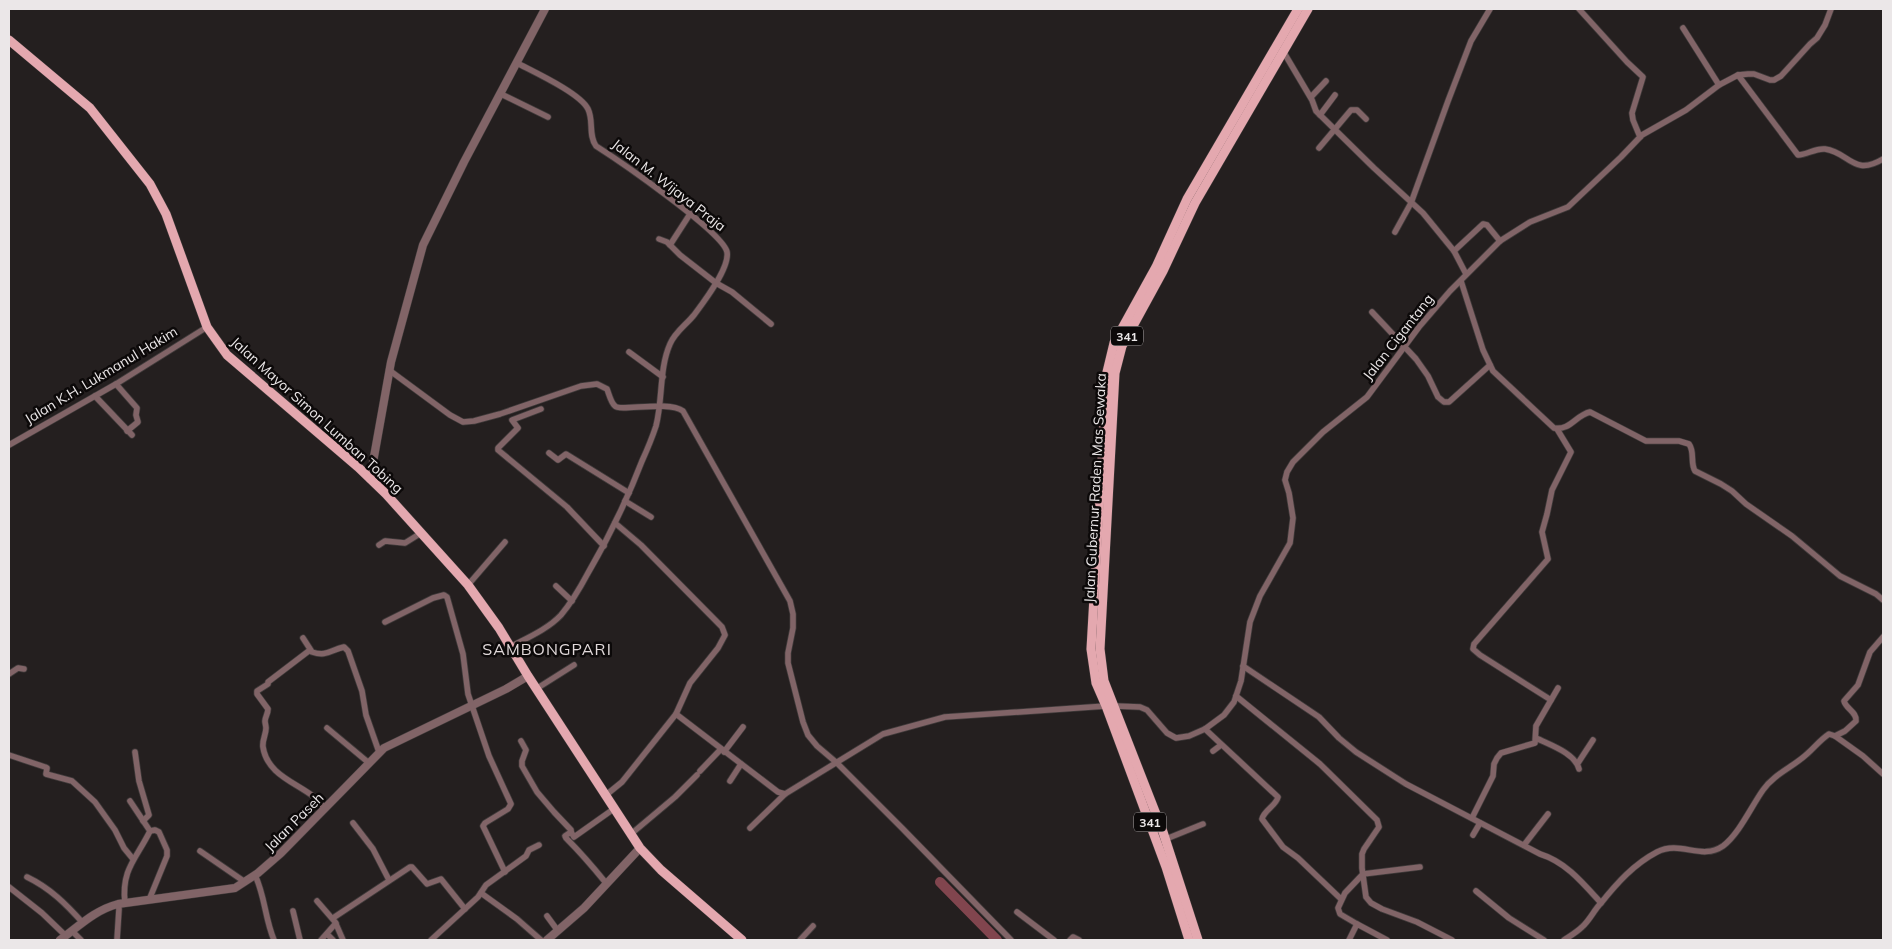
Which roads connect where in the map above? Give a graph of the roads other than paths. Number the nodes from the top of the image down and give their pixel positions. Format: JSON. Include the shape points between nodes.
{"nodes":[{"id":1,"x":546,"y":9,"type":"edge"},
{"id":2,"x":1298,"y":9,"type":"edge"},
{"id":3,"x":1308,"y":9,"type":"edge"},
{"id":4,"x":1490,"y":9,"type":"edge"},
{"id":5,"x":1580,"y":9,"type":"edge"},
{"id":6,"x":1831,"y":9,"type":"edge"},
{"id":7,"x":1683,"y":28,"type":"dead end"},
{"id":8,"x":9,"y":40,"type":"edge"},
{"id":9,"x":1283,"y":51,"type":"junction"},
{"id":10,"x":517,"y":63,"type":"junction"},
{"id":11,"x":1738,"y":75,"type":"junction"},
{"id":12,"x":1264,"y":76,"type":"junction"},
{"id":13,"x":1326,"y":81,"type":"dead end"},
{"id":14,"x":1719,"y":85,"type":"junction"},
{"id":15,"x":501,"y":94,"type":"junction"},
{"id":16,"x":1335,"y":95,"type":"dead end"},
{"id":17,"x":1311,"y":97,"type":"junction"},
{"id":18,"x":1320,"y":115,"type":"junction"},
{"id":19,"x":548,"y":117,"type":"dead end"},
{"id":20,"x":1366,"y":119,"type":"dead end"},
{"id":21,"x":1334,"y":129,"type":"junction"},
{"id":22,"x":1640,"y":137,"type":"junction"},
{"id":23,"x":1319,"y":148,"type":"dead end"},
{"id":24,"x":1883,"y":159,"type":"edge"},
{"id":25,"x":1412,"y":203,"type":"junction"},
{"id":26,"x":690,"y":214,"type":"junction"},
{"id":27,"x":1395,"y":232,"type":"dead end"},
{"id":28,"x":659,"y":239,"type":"dead end"},
{"id":29,"x":1500,"y":241,"type":"junction"},
{"id":30,"x":670,"y":245,"type":"junction"},
{"id":31,"x":1454,"y":251,"type":"junction"},
{"id":32,"x":1466,"y":274,"type":"junction"},
{"id":33,"x":1460,"y":281,"type":"junction"},
{"id":34,"x":716,"y":283,"type":"junction"},
{"id":35,"x":1372,"y":312,"type":"dead end"},
{"id":36,"x":770,"y":324,"type":"dead end"},
{"id":37,"x":207,"y":327,"type":"junction"},
{"id":38,"x":1405,"y":346,"type":"junction"},
{"id":39,"x":629,"y":352,"type":"dead end"},
{"id":40,"x":1490,"y":365,"type":"junction"},
{"id":41,"x":389,"y":370,"type":"junction"},
{"id":42,"x":663,"y":377,"type":"junction"},
{"id":43,"x":116,"y":384,"type":"junction"},
{"id":44,"x":95,"y":396,"type":"junction"},
{"id":45,"x":659,"y":408,"type":"junction"},
{"id":46,"x":531,"y":409,"type":"junction"},
{"id":47,"x":540,"y":409,"type":"dead end"},
{"id":48,"x":1557,"y":429,"type":"junction"},
{"id":49,"x":9,"y":445,"type":"edge"},
{"id":50,"x":549,"y":453,"type":"dead end"},
{"id":51,"x":370,"y":479,"type":"junction"},
{"id":52,"x":629,"y":493,"type":"junction"},
{"id":53,"x":625,"y":501,"type":"junction"},
{"id":54,"x":651,"y":517,"type":"dead end"},
{"id":55,"x":616,"y":523,"type":"junction"},
{"id":56,"x":421,"y":533,"type":"junction"},
{"id":57,"x":505,"y":542,"type":"dead end"},
{"id":58,"x":379,"y":544,"type":"dead end"},
{"id":59,"x":604,"y":546,"type":"junction"},
{"id":60,"x":468,"y":585,"type":"junction"},
{"id":61,"x":556,"y":586,"type":"dead end"},
{"id":62,"x":572,"y":600,"type":"junction"},
{"id":63,"x":1883,"y":600,"type":"edge"},
{"id":64,"x":385,"y":622,"type":"dead end"},
{"id":65,"x":1883,"y":637,"type":"edge"},
{"id":66,"x":303,"y":638,"type":"dead end"},
{"id":67,"x":510,"y":647,"type":"junction"},
{"id":68,"x":310,"y":650,"type":"junction"},
{"id":69,"x":574,"y":664,"type":"dead end"},
{"id":70,"x":1243,"y":666,"type":"junction"},
{"id":71,"x":24,"y":669,"type":"dead end"},
{"id":72,"x":9,"y":674,"type":"edge"},
{"id":73,"x":528,"y":676,"type":"junction"},
{"id":74,"x":1558,"y":688,"type":"dead end"},
{"id":75,"x":536,"y":689,"type":"junction"},
{"id":76,"x":1236,"y":696,"type":"junction"},
{"id":77,"x":1551,"y":700,"type":"junction"},
{"id":78,"x":472,"y":705,"type":"junction"},
{"id":79,"x":1111,"y":706,"type":"junction"},
{"id":80,"x":676,"y":714,"type":"junction"},
{"id":81,"x":744,"y":727,"type":"dead end"},
{"id":82,"x":327,"y":728,"type":"dead end"},
{"id":83,"x":1205,"y":729,"type":"junction"},
{"id":84,"x":1835,"y":736,"type":"junction"},
{"id":85,"x":1536,"y":738,"type":"junction"},
{"id":86,"x":1593,"y":740,"type":"dead end"},
{"id":87,"x":521,"y":741,"type":"dead end"},
{"id":88,"x":1221,"y":745,"type":"junction"},
{"id":89,"x":722,"y":750,"type":"junction"},
{"id":90,"x":135,"y":752,"type":"dead end"},
{"id":91,"x":379,"y":752,"type":"junction"},
{"id":92,"x":1213,"y":752,"type":"dead end"},
{"id":93,"x":9,"y":755,"type":"edge"},
{"id":94,"x":369,"y":763,"type":"junction"},
{"id":95,"x":837,"y":763,"type":"junction"},
{"id":96,"x":741,"y":764,"type":"junction"},
{"id":97,"x":1883,"y":774,"type":"edge"},
{"id":98,"x":730,"y":781,"type":"dead end"},
{"id":99,"x":606,"y":794,"type":"junction"},
{"id":100,"x":785,"y":794,"type":"junction"},
{"id":101,"x":130,"y":801,"type":"dead end"},
{"id":102,"x":615,"y":808,"type":"junction"},
{"id":103,"x":325,"y":809,"type":"junction"},
{"id":104,"x":1151,"y":813,"type":"junction"},
{"id":105,"x":1548,"y":814,"type":"dead end"},
{"id":106,"x":1472,"y":818,"type":"junction"},
{"id":107,"x":143,"y":821,"type":"junction"},
{"id":108,"x":353,"y":823,"type":"dead end"},
{"id":109,"x":1480,"y":823,"type":"junction"},
{"id":110,"x":1203,"y":824,"type":"dead end"},
{"id":111,"x":750,"y":828,"type":"dead end"},
{"id":112,"x":150,"y":831,"type":"junction"},
{"id":113,"x":570,"y":832,"type":"junction"},
{"id":114,"x":631,"y":834,"type":"junction"},
{"id":115,"x":1473,"y":835,"type":"dead end"},
{"id":116,"x":1166,"y":839,"type":"junction"},
{"id":117,"x":539,"y":844,"type":"dead end"},
{"id":118,"x":1524,"y":845,"type":"junction"},
{"id":119,"x":640,"y":848,"type":"junction"},
{"id":120,"x":200,"y":851,"type":"dead end"},
{"id":121,"x":133,"y":859,"type":"junction"},
{"id":122,"x":1420,"y":867,"type":"dead end"},
{"id":123,"x":505,"y":872,"type":"junction"},
{"id":124,"x":1363,"y":874,"type":"junction"},
{"id":125,"x":255,"y":875,"type":"junction"},
{"id":126,"x":27,"y":877,"type":"dead end"},
{"id":127,"x":389,"y":880,"type":"junction"},
{"id":128,"x":245,"y":882,"type":"junction"},
{"id":129,"x":606,"y":883,"type":"junction"},
{"id":130,"x":9,"y":887,"type":"edge"},
{"id":131,"x":1476,"y":891,"type":"dead end"},
{"id":132,"x":482,"y":893,"type":"junction"},
{"id":133,"x":1341,"y":899,"type":"junction"},
{"id":134,"x":149,"y":900,"type":"junction"},
{"id":135,"x":317,"y":901,"type":"dead end"},
{"id":136,"x":122,"y":903,"type":"junction"},
{"id":137,"x":1601,"y":903,"type":"junction"},
{"id":138,"x":465,"y":909,"type":"junction"},
{"id":139,"x":293,"y":911,"type":"dead end"},
{"id":140,"x":1017,"y":912,"type":"dead end"},
{"id":141,"x":548,"y":916,"type":"dead end"},
{"id":142,"x":334,"y":921,"type":"junction"},
{"id":143,"x":83,"y":923,"type":"junction"},
{"id":144,"x":1358,"y":924,"type":"junction"},
{"id":145,"x":813,"y":926,"type":"dead end"},
{"id":146,"x":558,"y":931,"type":"junction"},
{"id":147,"x":327,"y":934,"type":"junction"},
{"id":148,"x":66,"y":936,"type":"edge"},
{"id":149,"x":438,"y":938,"type":"edge"},
{"id":150,"x":81,"y":940,"type":"edge"},
{"id":151,"x":117,"y":940,"type":"edge"},
{"id":152,"x":274,"y":940,"type":"edge"},
{"id":153,"x":300,"y":940,"type":"edge"},
{"id":154,"x":321,"y":940,"type":"edge"},
{"id":155,"x":333,"y":940,"type":"edge"},
{"id":156,"x":342,"y":940,"type":"edge"},
{"id":157,"x":431,"y":940,"type":"edge"},
{"id":158,"x":541,"y":940,"type":"edge"},
{"id":159,"x":547,"y":940,"type":"edge"},
{"id":160,"x":742,"y":940,"type":"edge"},
{"id":161,"x":800,"y":940,"type":"edge"},
{"id":162,"x":1011,"y":940,"type":"edge"},
{"id":163,"x":1054,"y":940,"type":"edge"},
{"id":164,"x":1070,"y":940,"type":"edge"},
{"id":165,"x":1078,"y":940,"type":"edge"},
{"id":166,"x":1189,"y":940,"type":"edge"},
{"id":167,"x":1198,"y":940,"type":"edge"},
{"id":168,"x":1349,"y":940,"type":"edge"},
{"id":169,"x":1387,"y":940,"type":"edge"},
{"id":170,"x":1452,"y":940,"type":"edge"},
{"id":171,"x":1544,"y":940,"type":"edge"},
{"id":172,"x":1564,"y":940,"type":"edge"}],
"edges":[{"from":1,"to":10,"type":"street"},
{"from":2,"to":12,"type":"main road","name":"Jalan Gubernur Raden Mas Sewaka","number":"341"},
{"from":3,"to":9,"type":"main road","name":"Jalan Gubernur Raden Mas Sewaka","number":"341"},
{"from":4,"to":25,"type":"street","via":[[1471,41]]},
{"from":5,"to":22,"type":"street","via":[[1643,77],[1632,113]]},
{"from":6,"to":11,"type":"street","via":[[1817,38],[1780,76],[1774,80],[1754,74]]},
{"from":7,"to":14,"type":"street"},
{"from":8,"to":37,"type":"main road","name":"Jalan Mayor Simon Lumban Tobing","via":[[90,108],[150,184],[166,214]]},
{"from":9,"to":12,"type":"main road","name":"Jalan Gubernur Raden Mas Sewaka","number":"341"},
{"from":9,"to":17,"type":"street"},
{"from":10,"to":15,"type":"street"},
{"from":10,"to":26,"type":"street","name":"Jalan M. Wijaya Praja","via":[[579,97],[588,108],[592,141],[596,146]]},
{"from":11,"to":14,"type":"street","name":"Jalan Cigantang"},
{"from":11,"to":24,"type":"street","via":[[1798,155],[1826,149],[1862,166]]},
{"from":12,"to":79,"type":"main road","name":"Jalan Gubernur Raden Mas Sewaka","number":"341","via":[[1148,289],[1122,346],[1115,373],[1099,588],[1091,649],[1096,683]]},
{"from":13,"to":17,"type":"street"},
{"from":14,"to":22,"type":"street","name":"Jalan Cigantang","via":[[1686,110]]},
{"from":15,"to":19,"type":"street"},
{"from":15,"to":41,"type":"street","via":[[423,245]]},
{"from":16,"to":18,"type":"street"},
{"from":17,"to":18,"type":"street"},
{"from":18,"to":21,"type":"street"},
{"from":20,"to":21,"type":"street","via":[[1357,110],[1351,110]]},
{"from":21,"to":23,"type":"street"},
{"from":21,"to":25,"type":"street"},
{"from":22,"to":29,"type":"street","name":"Jalan Cigantang","via":[[1568,207],[1530,222]]},
{"from":25,"to":27,"type":"street"},
{"from":25,"to":31,"type":"street"},
{"from":26,"to":30,"type":"street"},
{"from":26,"to":34,"type":"street","name":"Jalan M. Wijaya Praja","via":[[721,240],[727,253]]},
{"from":28,"to":30,"type":"street"},
{"from":29,"to":31,"type":"street","via":[[1483,224]]},
{"from":29,"to":32,"type":"street","name":"Jalan Cigantang"},
{"from":30,"to":34,"type":"street"},
{"from":31,"to":32,"type":"street"},
{"from":32,"to":33,"type":"street","name":"Jalan Cigantang"},
{"from":33,"to":38,"type":"street","name":"Jalan Cigantang"},
{"from":33,"to":40,"type":"street"},
{"from":34,"to":36,"type":"street","via":[[732,292]]},
{"from":34,"to":42,"type":"street","name":"Jalan M. Wijaya Praja","via":[[670,342]]},
{"from":35,"to":38,"type":"street"},
{"from":37,"to":43,"type":"street","name":"Jalan K.H. Lukmanul Hakim"},
{"from":37,"to":51,"type":"main road","name":"Jalan Mayor Simon Lumban Tobing","via":[[227,355]]},
{"from":38,"to":40,"type":"street","via":[[1428,376],[1438,397],[1446,403]]},
{"from":38,"to":70,"type":"street","name":"Jalan Cigantang","via":[[1367,397],[1323,432],[1287,472],[1285,480],[1293,518],[1290,543],[1260,596],[1250,622]]},
{"from":39,"to":42,"type":"street"},
{"from":40,"to":48,"type":"street"},
{"from":41,"to":46,"type":"street","via":[[463,422]]},
{"from":41,"to":51,"type":"street"},
{"from":42,"to":45,"type":"street","name":"Jalan M. Wijaya Praja"},
{"from":43,"to":44,"type":"street","name":"Jalan K.H. Lukmanul Hakim"},
{"from":43,"to":44,"type":"street","via":[[137,408],[138,421],[130,433]]},
{"from":44,"to":49,"type":"street","name":"Jalan K.H. Lukmanul Hakim"},
{"from":45,"to":46,"type":"street","via":[[618,408],[607,389],[597,384],[581,386]]},
{"from":45,"to":52,"type":"street","name":"Jalan M. Wijaya Praja","via":[[656,426]]},
{"from":45,"to":95,"type":"street","via":[[673,406],[683,411],[790,601],[793,628],[788,663],[803,722],[817,746]]},
{"from":46,"to":47,"type":"street"},
{"from":46,"to":59,"type":"street","via":[[512,420],[518,428],[498,450],[567,507]]},
{"from":48,"to":63,"type":"street","via":[[1567,427],[1590,412],[1646,441],[1689,444],[1695,471],[1732,491],[1840,576]]},
{"from":48,"to":77,"type":"street","via":[[1571,452],[1552,490],[1542,532],[1548,560],[1473,649]]},
{"from":50,"to":52,"type":"street","via":[[558,460],[566,454]]},
{"from":51,"to":56,"type":"main road","name":"Jalan Mayor Simon Lumban Tobing"},
{"from":52,"to":53,"type":"street","name":"Jalan M. Wijaya Praja"},
{"from":53,"to":54,"type":"street"},
{"from":53,"to":55,"type":"street","name":"Jalan M. Wijaya Praja"},
{"from":55,"to":59,"type":"street","name":"Jalan M. Wijaya Praja"},
{"from":55,"to":80,"type":"street","via":[[722,627],[725,635],[690,683]]},
{"from":56,"to":58,"type":"street","via":[[406,543],[385,541]]},
{"from":56,"to":60,"type":"main road","name":"Jalan Mayor Simon Lumban Tobing"},
{"from":57,"to":60,"type":"street"},
{"from":59,"to":62,"type":"street","name":"Jalan M. Wijaya Praja"},
{"from":60,"to":67,"type":"main road","name":"Jalan Mayor Simon Lumban Tobing"},
{"from":61,"to":62,"type":"street"},
{"from":62,"to":67,"type":"street","name":"Jalan M. Wijaya Praja","via":[[560,616]]},
{"from":64,"to":78,"type":"street","via":[[433,598],[446,596],[463,654]]},
{"from":65,"to":84,"type":"street","via":[[1870,652],[1858,686],[1844,701],[1856,721]]},
{"from":66,"to":68,"type":"street"},
{"from":67,"to":73,"type":"main road","name":"Jalan Mayor Simon Lumban Tobing"},
{"from":68,"to":91,"type":"street","via":[[322,655],[344,647],[348,651]]},
{"from":68,"to":103,"type":"street","via":[[257,694],[268,710],[263,748],[268,760],[292,784]]},
{"from":69,"to":75,"type":"street"},
{"from":70,"to":76,"type":"street","name":"Jalan Cigantang"},
{"from":70,"to":106,"type":"street","via":[[1319,717],[1356,752],[1406,784]]},
{"from":71,"to":72,"type":"street","via":[[18,668]]},
{"from":73,"to":75,"type":"main road","name":"Jalan Mayor Simon Lumban Tobing"},
{"from":73,"to":78,"type":"street","name":"Jalan Paseh"},
{"from":74,"to":77,"type":"street"},
{"from":75,"to":99,"type":"main road","name":"Jalan Mayor Simon Lumban Tobing"},
{"from":76,"to":83,"type":"street","name":"Jalan Cigantang","via":[[1224,715]]},
{"from":76,"to":124,"type":"street","via":[[1320,764],[1374,816],[1379,826],[1364,848]]},
{"from":77,"to":85,"type":"street","via":[[1535,728]]},
{"from":78,"to":91,"type":"street","name":"Jalan Paseh"},
{"from":78,"to":123,"type":"street","via":[[489,756],[511,804],[483,824]]},
{"from":79,"to":83,"type":"street","name":"Jalan Cigantang","via":[[1147,710],[1167,733],[1176,738]]},
{"from":79,"to":95,"type":"street","via":[[945,717],[883,734]]},
{"from":79,"to":104,"type":"main road","number":"341"},
{"from":80,"to":89,"type":"street"},
{"from":80,"to":99,"type":"street","via":[[622,782]]},
{"from":81,"to":89,"type":"street"},
{"from":82,"to":94,"type":"street"},
{"from":83,"to":88,"type":"street"},
{"from":84,"to":97,"type":"street"},
{"from":84,"to":137,"type":"street","via":[[1826,736],[1775,777],[1723,846],[1712,851],[1666,848],[1635,867]]},
{"from":85,"to":86,"type":"street","via":[[1572,757],[1579,766]]},
{"from":85,"to":106,"type":"street","via":[[1534,744],[1501,753],[1497,758],[1493,776]]},
{"from":87,"to":113,"type":"street","via":[[526,750],[522,766],[537,792],[572,830]]},
{"from":88,"to":92,"type":"street"},
{"from":88,"to":133,"type":"street","via":[[1278,797],[1262,817],[1279,842]]},
{"from":89,"to":96,"type":"street"},
{"from":89,"to":114,"type":"street"},
{"from":90,"to":107,"type":"street","via":[[139,781],[150,815]]},
{"from":91,"to":94,"type":"street","name":"Jalan Paseh"},
{"from":93,"to":121,"type":"street","via":[[46,767],[46,774],[75,783],[96,802]]},
{"from":94,"to":103,"type":"street","name":"Jalan Paseh"},
{"from":95,"to":100,"type":"street"},
{"from":95,"to":162,"type":"street"},
{"from":96,"to":98,"type":"street"},
{"from":96,"to":100,"type":"street"},
{"from":99,"to":102,"type":"main road","name":"Jalan Mayor Simon Lumban Tobing"},
{"from":100,"to":111,"type":"street"},
{"from":101,"to":107,"type":"street"},
{"from":102,"to":113,"type":"street","via":[[576,837]]},
{"from":102,"to":114,"type":"main road","name":"Jalan Mayor Simon Lumban Tobing"},
{"from":103,"to":125,"type":"street","name":"Jalan Paseh"},
{"from":104,"to":116,"type":"main road","number":"341"},
{"from":104,"to":166,"type":"main road","number":"341"},
{"from":105,"to":118,"type":"street"},
{"from":106,"to":109,"type":"street"},
{"from":107,"to":112,"type":"street"},
{"from":108,"to":127,"type":"street","via":[[373,849]]},
{"from":109,"to":115,"type":"street"},
{"from":109,"to":118,"type":"street"},
{"from":110,"to":116,"type":"street"},
{"from":112,"to":121,"type":"street"},
{"from":112,"to":134,"type":"street","via":[[159,832],[167,850],[164,867]]},
{"from":113,"to":129,"type":"street","via":[[566,838]]},
{"from":114,"to":119,"type":"main road","name":"Jalan Mayor Simon Lumban Tobing"},
{"from":116,"to":167,"type":"main road","number":"341"},
{"from":117,"to":123,"type":"street"},
{"from":118,"to":137,"type":"street","via":[[1565,866]]},
{"from":119,"to":129,"type":"street"},
{"from":119,"to":160,"type":"main road","name":"Jalan Mayor Simon Lumban Tobing"},
{"from":120,"to":128,"type":"street"},
{"from":121,"to":136,"type":"street","via":[[127,871]]},
{"from":122,"to":124,"type":"street"},
{"from":123,"to":132,"type":"street"},
{"from":124,"to":133,"type":"street"},
{"from":124,"to":170,"type":"street","via":[[1365,895],[1371,903]]},
{"from":125,"to":128,"type":"street","name":"Jalan Paseh"},
{"from":125,"to":152,"type":"street","via":[[262,888]]},
{"from":126,"to":143,"type":"street","via":[[59,897]]},
{"from":127,"to":138,"type":"street","via":[[412,867],[427,884],[441,879]]},
{"from":127,"to":142,"type":"street"},
{"from":128,"to":134,"type":"street","name":"Jalan Paseh","via":[[221,891]]},
{"from":129,"to":146,"type":"street"},
{"from":130,"to":148,"type":"street"},
{"from":131,"to":171,"type":"street","via":[[1509,918]]},
{"from":132,"to":138,"type":"street"},
{"from":132,"to":158,"type":"street"},
{"from":133,"to":144,"type":"street","via":[[1340,914]]},
{"from":134,"to":136,"type":"street","name":"Jalan Paseh"},
{"from":135,"to":142,"type":"street"},
{"from":136,"to":143,"type":"street","name":"Jalan Paseh","via":[[95,913]]},
{"from":136,"to":151,"type":"street"},
{"from":137,"to":172,"type":"street","via":[[1584,925]]},
{"from":138,"to":149,"type":"street"},
{"from":139,"to":153,"type":"street"},
{"from":140,"to":163,"type":"street"},
{"from":141,"to":146,"type":"street"},
{"from":142,"to":147,"type":"street"},
{"from":142,"to":156,"type":"street"},
{"from":143,"to":148,"type":"street","name":"Jalan Paseh"},
{"from":144,"to":168,"type":"street"},
{"from":144,"to":169,"type":"street"},
{"from":145,"to":161,"type":"street"},
{"from":146,"to":159,"type":"street"},
{"from":147,"to":154,"type":"street"},
{"from":147,"to":155,"type":"street"},
{"from":148,"to":150,"type":"street"},
{"from":149,"to":157,"type":"street"},
{"from":164,"to":165,"type":"street","via":[[1073,937]]}]}
